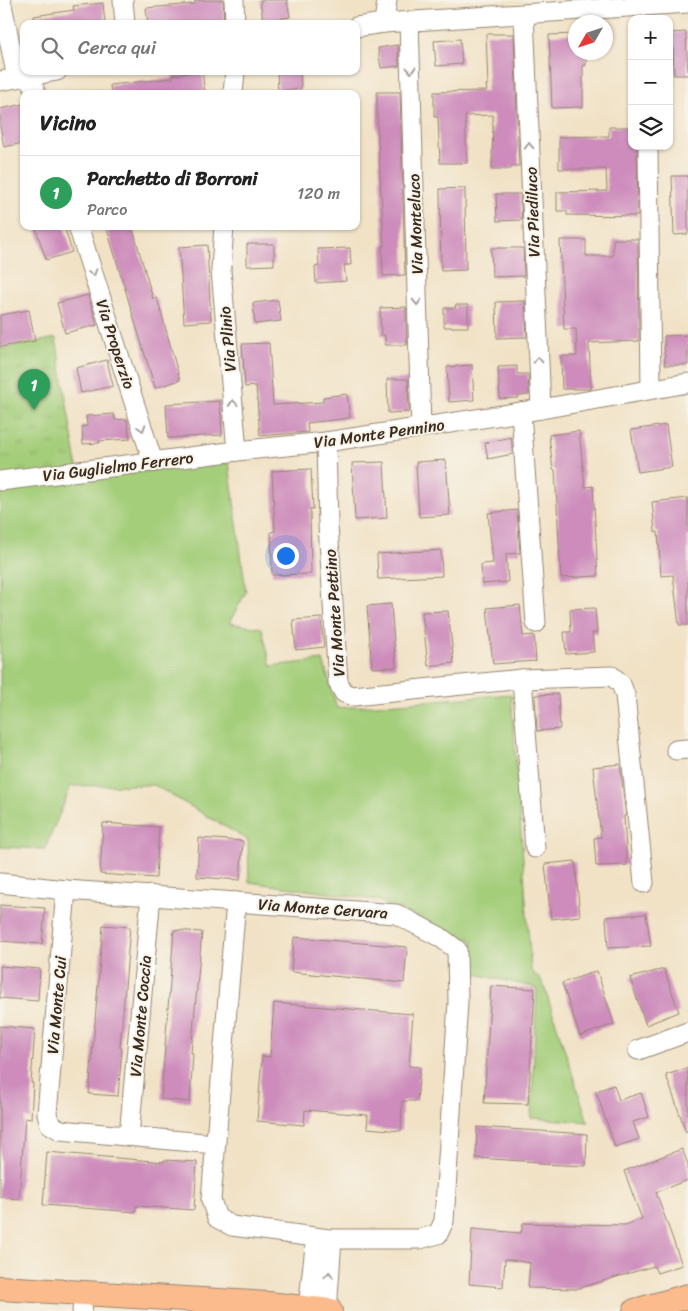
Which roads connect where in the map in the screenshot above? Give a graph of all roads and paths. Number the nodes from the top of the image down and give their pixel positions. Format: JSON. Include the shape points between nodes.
{"nodes":[{"id":1,"x":1,"y":0,"type":"edge"},
{"id":2,"x":122,"y":0,"type":"edge"},
{"id":3,"x":234,"y":0,"type":"edge"},
{"id":4,"x":387,"y":0,"type":"edge"},
{"id":5,"x":688,"y":3,"type":"edge"},
{"id":6,"x":524,"y":15,"type":"junction"},
{"id":7,"x":124,"y":20,"type":"edge"},
{"id":8,"x":235,"y":20,"type":"edge"},
{"id":9,"x":409,"y":21,"type":"junction"},
{"id":10,"x":384,"y":23,"type":"junction"},
{"id":11,"x":360,"y":26,"type":"edge"},
{"id":12,"x":34,"y":75,"type":"edge"},
{"id":13,"x":235,"y":75,"type":"edge"},
{"id":14,"x":16,"y":78,"type":"edge"},
{"id":15,"x":31,"y":90,"type":"edge"},
{"id":16,"x":233,"y":90,"type":"edge"},
{"id":17,"x":648,"y":150,"type":"edge"},
{"id":18,"x":79,"y":230,"type":"edge"},
{"id":19,"x":224,"y":230,"type":"edge"},
{"id":20,"x":688,"y":383,"type":"edge"},
{"id":21,"x":651,"y":388,"type":"junction"},
{"id":22,"x":540,"y":409,"type":"junction"},
{"id":23,"x":521,"y":412,"type":"junction"},
{"id":24,"x":421,"y":427,"type":"junction"},
{"id":25,"x":326,"y":442,"type":"junction"},
{"id":26,"x":237,"y":451,"type":"junction"},
{"id":27,"x":153,"y":462,"type":"junction"},
{"id":28,"x":0,"y":482,"type":"edge"},
{"id":29,"x":536,"y":623,"type":"dead end"},
{"id":30,"x":522,"y":679,"type":"junction"},
{"id":31,"x":535,"y":848,"type":"dead end"},
{"id":32,"x":0,"y":883,"type":"edge"},
{"id":33,"x":644,"y":883,"type":"dead end"},
{"id":34,"x":66,"y":890,"type":"junction"},
{"id":35,"x":151,"y":895,"type":"junction"},
{"id":36,"x":236,"y":902,"type":"junction"},
{"id":37,"x":688,"y":1032,"type":"edge"},
{"id":38,"x":638,"y":1050,"type":"dead end"},
{"id":39,"x":130,"y":1136,"type":"junction"},
{"id":40,"x":215,"y":1144,"type":"junction"},
{"id":41,"x":324,"y":1239,"type":"junction"},
{"id":42,"x":0,"y":1288,"type":"edge"},
{"id":43,"x":688,"y":1296,"type":"edge"},
{"id":44,"x":83,"y":1302,"type":"edge"},
{"id":45,"x":322,"y":1310,"type":"edge"},
{"id":46,"x":635,"y":1311,"type":"edge"}],
"edges":[{"from":1,"to":14,"type":"street"},
{"from":2,"to":7,"type":"street"},
{"from":3,"to":8,"type":"street"},
{"from":4,"to":10,"type":"street"},
{"from":5,"to":6,"type":"street"},
{"from":6,"to":9,"type":"street"},
{"from":22,"to":6,"type":"street","name":"Via Piediluco","one_way":true},
{"from":9,"to":10,"type":"street"},
{"from":9,"to":24,"type":"street","name":"Via Monteluco","one_way":true},
{"from":10,"to":11,"type":"street"},
{"from":12,"to":14,"type":"street"},
{"from":13,"to":16,"type":"street"},
{"from":14,"to":15,"type":"street"},
{"from":17,"to":21,"type":"street"},
{"from":18,"to":27,"type":"street","name":"Via Properzio","one_way":true},
{"from":26,"to":19,"type":"street","name":"Via Plinio","one_way":true,"via":[[221,270]]},
{"from":20,"to":21,"type":"street","name":"Via Monte Pennino"},
{"from":21,"to":22,"type":"street","name":"Via Monte Pennino"},
{"from":22,"to":23,"type":"street","name":"Via Monte Pennino"},
{"from":23,"to":24,"type":"street","name":"Via Monte Pennino"},
{"from":23,"to":29,"type":"street"},
{"from":24,"to":25,"type":"street","name":"Via Monte Pennino"},
{"from":25,"to":26,"type":"street","name":"Via Monte Pennino"},
{"from":25,"to":30,"type":"street","name":"Via Monte Pettino","via":[[338,682],[344,693],[353,696]]},
{"from":26,"to":27,"type":"street","name":"Via Guglielmo Ferrero"},
{"from":27,"to":28,"type":"street","name":"Via Guglielmo Ferrero"},
{"from":30,"to":31,"type":"street"},
{"from":30,"to":33,"type":"street","name":"Via Monte Pettino","via":[[612,676],[621,684],[625,695]]},
{"from":32,"to":34,"type":"street"},
{"from":34,"to":35,"type":"street"},
{"from":34,"to":39,"type":"street","name":"Via Monte Cui","via":[[47,1114],[50,1124],[60,1130]]},
{"from":35,"to":36,"type":"street"},
{"from":35,"to":39,"type":"street","name":"Via Monte Coccia"},
{"from":36,"to":40,"type":"street","name":"Via Monte Cervara"},
{"from":36,"to":41,"type":"street","name":"Via Monte Cervara","via":[[396,914],[440,937],[457,950],[458,1002],[444,1221],[438,1234],[420,1239]]},
{"from":37,"to":38,"type":"street"},
{"from":39,"to":40,"type":"street","name":"Via Monte Cui"},
{"from":40,"to":41,"type":"street","name":"Via Monte Cervara","via":[[211,1200],[217,1218],[232,1226]]},
{"from":41,"to":45,"type":"street"},
{"from":42,"to":44,"type":"main road"},
{"from":43,"to":46,"type":"main road"},
{"from":44,"to":45,"type":"main road","via":[[268,1304]]}]}
